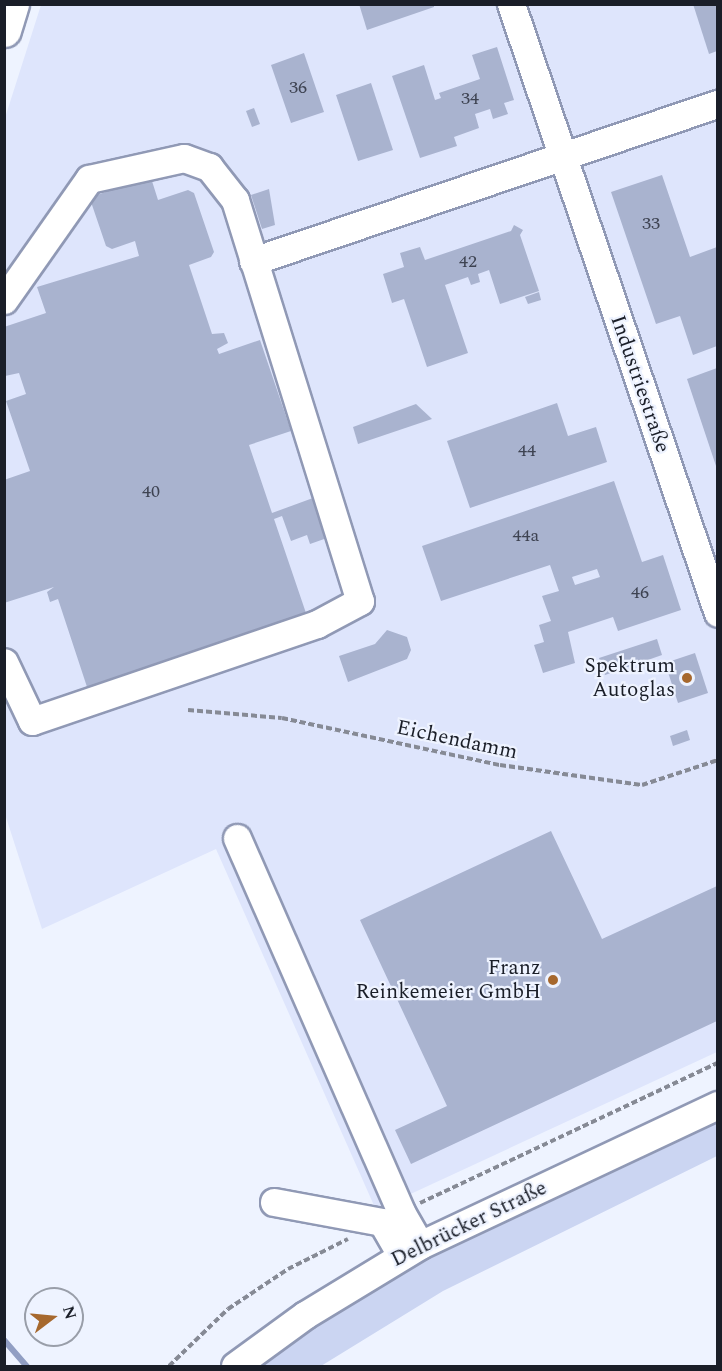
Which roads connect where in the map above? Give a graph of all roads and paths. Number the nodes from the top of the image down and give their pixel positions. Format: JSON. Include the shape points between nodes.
{"nodes":[{"id":1,"x":12,"y":4,"type":"edge"},
{"id":2,"x":511,"y":4,"type":"edge"},
{"id":3,"x":4,"y":30,"type":"edge"},
{"id":4,"x":717,"y":104,"type":"edge"},
{"id":5,"x":562,"y":155,"type":"junction"},
{"id":6,"x":254,"y":261,"type":"junction"},
{"id":7,"x":4,"y":300,"type":"edge"},
{"id":8,"x":717,"y":612,"type":"edge"},
{"id":9,"x":4,"y":662,"type":"edge"},
{"id":10,"x":188,"y":710,"type":"dead end"},
{"id":11,"x":717,"y":760,"type":"edge"},
{"id":12,"x":237,"y":838,"type":"dead end"},
{"id":13,"x":717,"y":1063,"type":"edge"},
{"id":14,"x":717,"y":1106,"type":"edge"},
{"id":15,"x":274,"y":1202,"type":"dead end"},
{"id":16,"x":392,"y":1217,"type":"junction"},
{"id":17,"x":411,"y":1250,"type":"junction"},
{"id":18,"x":169,"y":1366,"type":"edge"},
{"id":19,"x":235,"y":1366,"type":"edge"}],
"edges":[{"from":1,"to":3,"type":"main road"},
{"from":2,"to":5,"type":"street","name":"Industriestraße"},
{"from":4,"to":5,"type":"street"},
{"from":5,"to":6,"type":"street"},
{"from":5,"to":8,"type":"street","name":"Industriestraße"},
{"from":6,"to":7,"type":"street","via":[[235,200],[209,167],[184,158],[88,179]]},
{"from":6,"to":9,"type":"street","via":[[360,601],[317,624],[32,721]]},
{"from":10,"to":11,"type":"path","name":"Eichendamm","via":[[282,718],[500,765],[642,785]]},
{"from":12,"to":16,"type":"street"},
{"from":13,"to":16,"type":"path"},
{"from":14,"to":17,"type":"street","name":"Delbrücker Straße"},
{"from":15,"to":16,"type":"street"},
{"from":16,"to":17,"type":"street"},
{"from":16,"to":18,"type":"path","via":[[288,1269],[228,1309]]},
{"from":17,"to":19,"type":"street","name":"Delbrücker Straße","via":[[305,1315]]}]}
